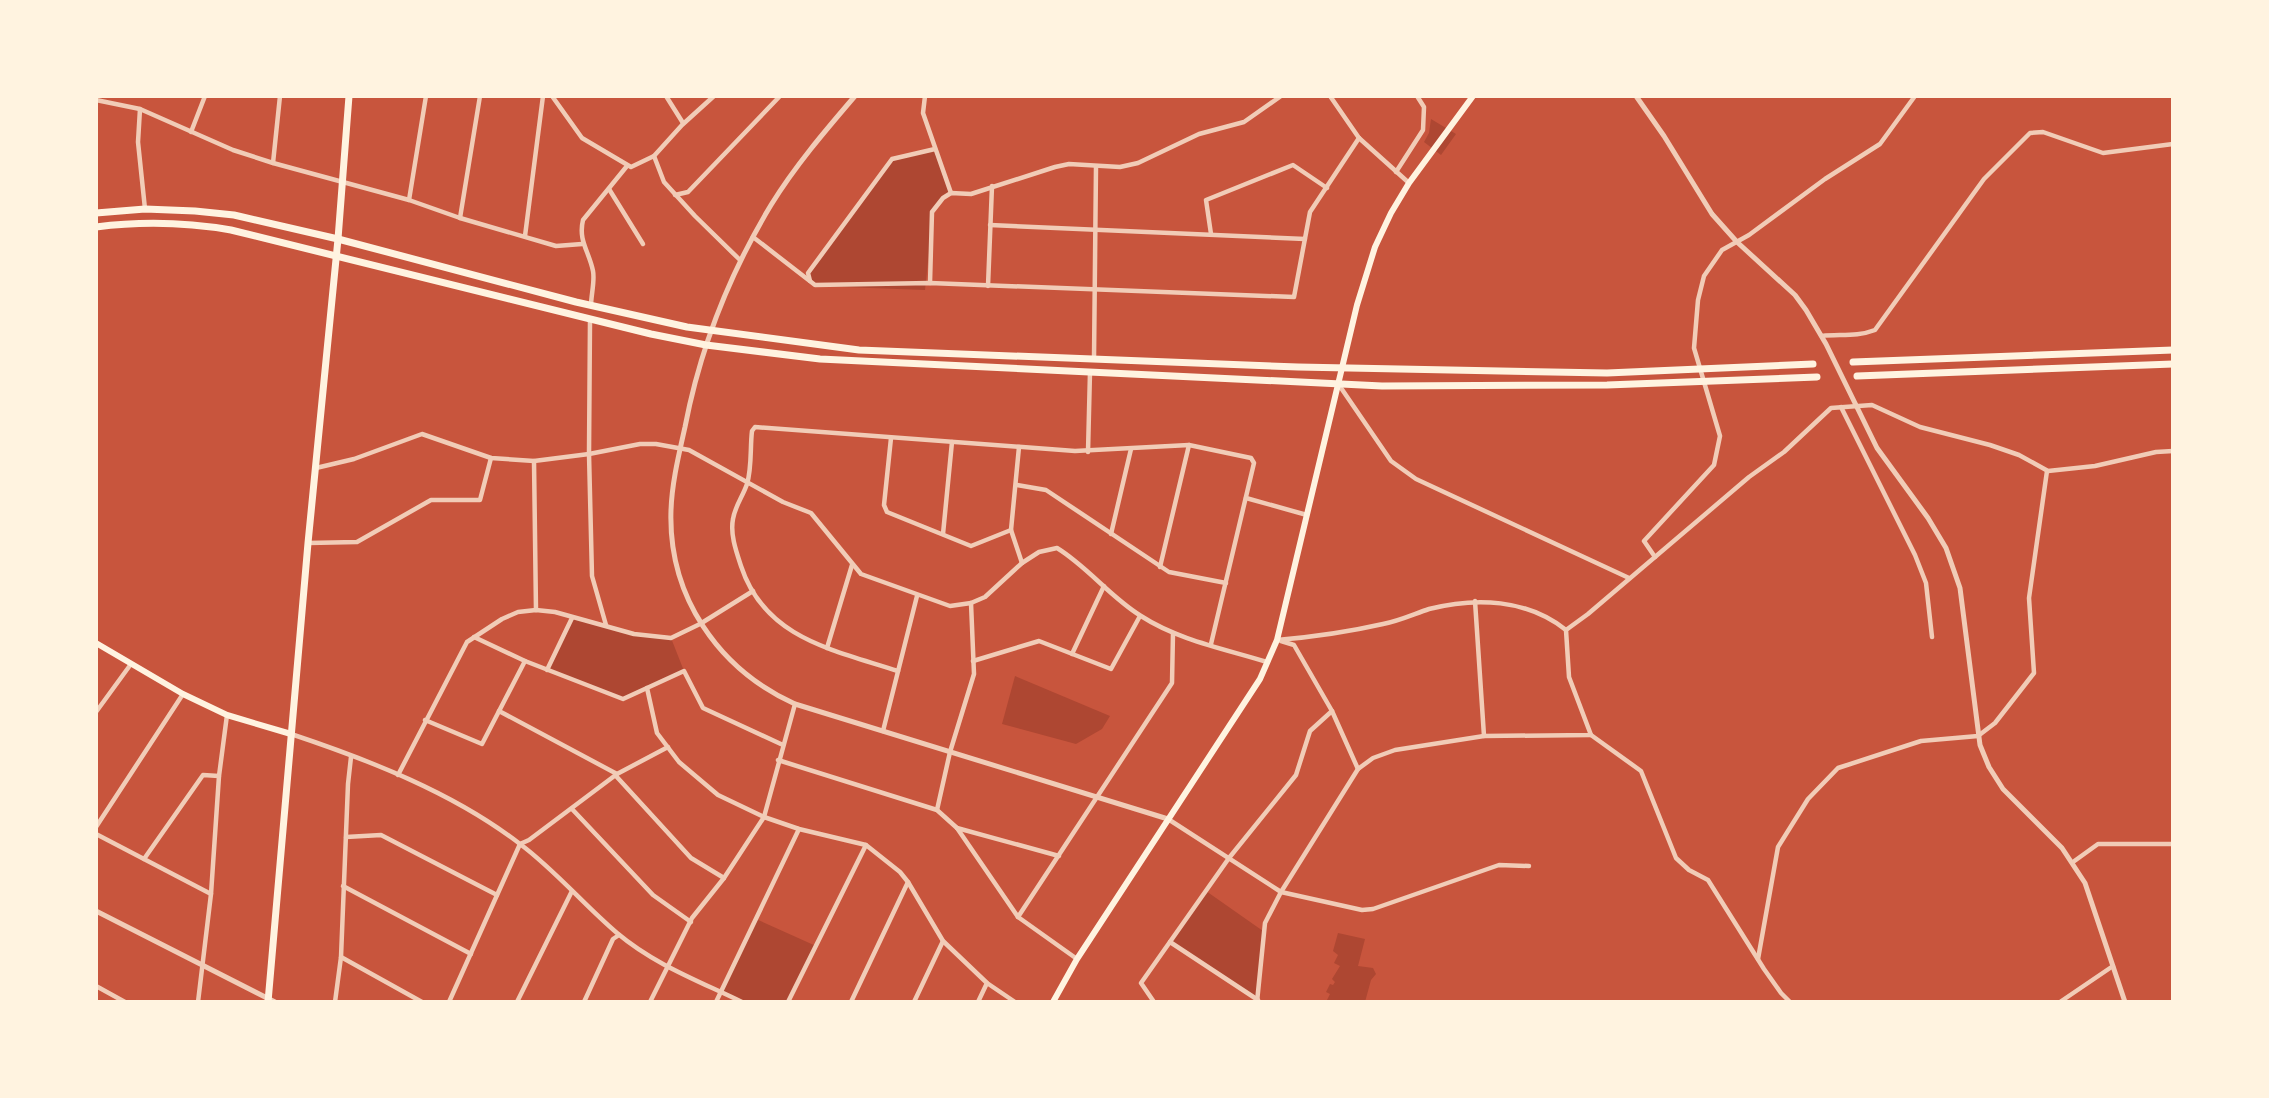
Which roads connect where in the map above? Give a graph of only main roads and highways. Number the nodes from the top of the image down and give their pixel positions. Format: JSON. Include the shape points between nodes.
{"nodes":[{"id":1,"x":349,"y":96,"type":"edge"},
{"id":2,"x":1474,"y":96,"type":"edge"},
{"id":3,"x":96,"y":214,"type":"edge"},
{"id":4,"x":96,"y":227,"type":"edge"},
{"id":5,"x":338,"y":239,"type":"junction"},
{"id":6,"x":336,"y":256,"type":"junction"},
{"id":7,"x":2173,"y":350,"type":"edge"},
{"id":8,"x":1853,"y":362,"type":"dead end"},
{"id":9,"x":1813,"y":364,"type":"dead end"},
{"id":10,"x":2173,"y":364,"type":"edge"},
{"id":11,"x":1342,"y":368,"type":"junction"},
{"id":12,"x":1857,"y":376,"type":"dead end"},
{"id":13,"x":1817,"y":377,"type":"dead end"},
{"id":14,"x":1338,"y":384,"type":"junction"},
{"id":15,"x":96,"y":643,"type":"edge"},
{"id":16,"x":291,"y":734,"type":"junction"},
{"id":17,"x":271,"y":1001,"type":"edge"},
{"id":18,"x":1052,"y":1002,"type":"edge"}],
"edges":[{"from":1,"to":5,"type":"main road"},
{"from":2,"to":11,"type":"main road","via":[[1391,213],[1375,247]]},
{"from":3,"to":5,"type":"main road","via":[[145,209],[234,215]]},
{"from":4,"to":6,"type":"main road","via":[[191,223]]},
{"from":5,"to":6,"type":"main road"},
{"from":5,"to":11,"type":"main road","via":[[591,306],[712,331],[859,350]]},
{"from":6,"to":14,"type":"main road","via":[[706,345],[820,359]]},
{"from":6,"to":16,"type":"main road"},
{"from":7,"to":8,"type":"main road"},
{"from":9,"to":11,"type":"main road","via":[[1607,373]]},
{"from":10,"to":12,"type":"main road"},
{"from":11,"to":14,"type":"main road"},
{"from":13,"to":14,"type":"main road","via":[[1607,385]]},
{"from":14,"to":18,"type":"main road","via":[[1276,640],[1260,679]]},
{"from":15,"to":16,"type":"main road","via":[[227,715]]},
{"from":16,"to":17,"type":"main road"}]}
